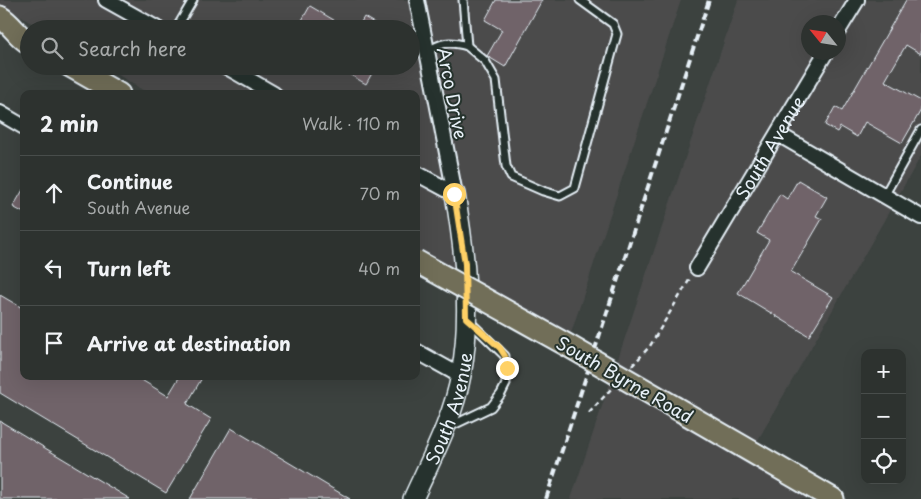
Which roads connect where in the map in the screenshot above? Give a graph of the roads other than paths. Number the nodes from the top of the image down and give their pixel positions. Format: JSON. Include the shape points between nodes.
{"nodes":[{"id":1,"x":106,"y":0,"type":"edge"},
{"id":2,"x":193,"y":0,"type":"edge"},
{"id":3,"x":417,"y":0,"type":"edge"},
{"id":4,"x":463,"y":0,"type":"edge"},
{"id":5,"x":580,"y":0,"type":"edge"},
{"id":6,"x":857,"y":0,"type":"edge"},
{"id":7,"x":0,"y":17,"type":"edge"},
{"id":8,"x":846,"y":18,"type":"edge"},
{"id":9,"x":142,"y":20,"type":"edge"},
{"id":10,"x":181,"y":20,"type":"edge"},
{"id":11,"x":20,"y":35,"type":"edge"},
{"id":12,"x":0,"y":38,"type":"edge"},
{"id":13,"x":20,"y":40,"type":"edge"},
{"id":14,"x":467,"y":46,"type":"junction"},
{"id":15,"x":426,"y":52,"type":"junction"},
{"id":16,"x":821,"y":60,"type":"edge"},
{"id":17,"x":86,"y":75,"type":"edge"},
{"id":18,"x":241,"y":75,"type":"edge"},
{"id":19,"x":112,"y":90,"type":"edge"},
{"id":20,"x":267,"y":90,"type":"edge"},
{"id":21,"x":0,"y":114,"type":"edge"},
{"id":22,"x":20,"y":125,"type":"edge"},
{"id":23,"x":921,"y":130,"type":"edge"},
{"id":24,"x":778,"y":134,"type":"junction"},
{"id":25,"x":420,"y":175,"type":"edge"},
{"id":26,"x":454,"y":194,"type":"junction"},
{"id":27,"x":884,"y":196,"type":"junction"},
{"id":28,"x":921,"y":217,"type":"edge"},
{"id":29,"x":420,"y":263,"type":"edge"},
{"id":30,"x":697,"y":268,"type":"road end"},
{"id":31,"x":466,"y":318,"type":"junction"},
{"id":32,"x":420,"y":353,"type":"edge"},
{"id":33,"x":461,"y":376,"type":"junction"},
{"id":34,"x":443,"y":432,"type":"junction"},
{"id":35,"x":413,"y":499,"type":"edge"},
{"id":36,"x":833,"y":499,"type":"edge"}],
"edges":[{"from":1,"to":9,"type":"street"},
{"from":2,"to":10,"type":"lane"},
{"from":3,"to":15,"type":"street","name":"Arco Drive"},
{"from":4,"to":14,"type":"lane"},
{"from":5,"to":14,"type":"lane","via":[[613,24],[617,34],[575,188],[560,196],[512,177],[506,166],[496,80],[485,62]]},
{"from":6,"to":8,"type":"street"},
{"from":7,"to":11,"type":"main road"},
{"from":12,"to":13,"type":"main road"},
{"from":14,"to":15,"type":"lane","via":[[443,42]]},
{"from":15,"to":26,"type":"street","name":"Arco Drive"},
{"from":16,"to":24,"type":"street","name":"South Avenue"},
{"from":17,"to":19,"type":"main road"},
{"from":18,"to":20,"type":"street"},
{"from":21,"to":22,"type":"street"},
{"from":23,"to":27,"type":"lane"},
{"from":24,"to":27,"type":"street"},
{"from":24,"to":30,"type":"street","name":"South Avenue"},
{"from":25,"to":26,"type":"street"},
{"from":26,"to":31,"type":"street","name":"South Avenue","via":[[465,264]]},
{"from":27,"to":28,"type":"street"},
{"from":29,"to":36,"type":"main road","name":"South Byrne Road","bridge":true},
{"from":31,"to":33,"type":"street","name":"South Avenue"},
{"from":31,"to":34,"type":"lane","via":[[505,356],[506,384],[491,407]]},
{"from":32,"to":33,"type":"street"},
{"from":33,"to":34,"type":"street","name":"South Avenue"},
{"from":34,"to":35,"type":"street","name":"South Avenue"}]}
